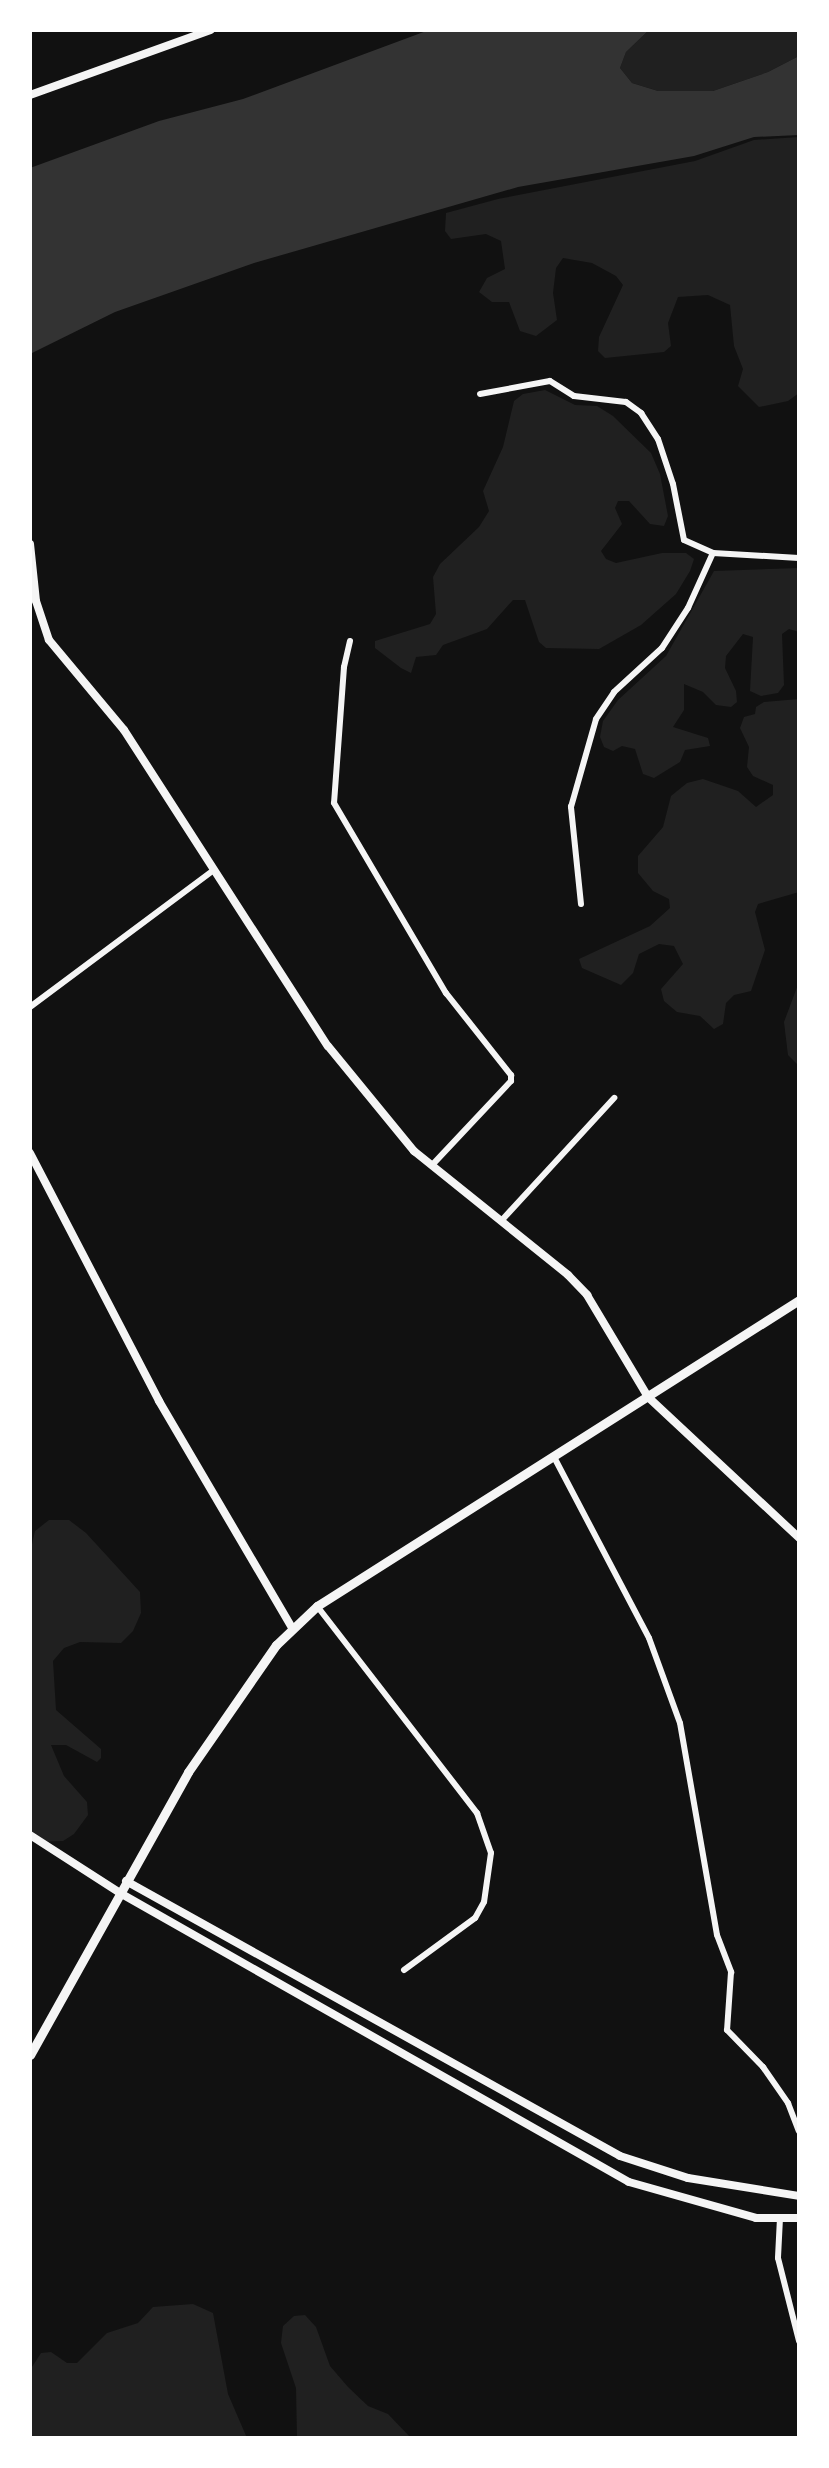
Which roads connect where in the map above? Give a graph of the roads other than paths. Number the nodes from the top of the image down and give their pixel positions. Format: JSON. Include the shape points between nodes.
{"nodes":[{"id":1,"x":211,"y":30,"type":"edge"},
{"id":2,"x":30,"y":95,"type":"edge"},
{"id":3,"x":480,"y":394,"type":"dead end"},
{"id":4,"x":30,"y":544,"type":"edge"},
{"id":5,"x":713,"y":553,"type":"junction"},
{"id":6,"x":799,"y":558,"type":"edge"},
{"id":7,"x":350,"y":641,"type":"dead end"},
{"id":8,"x":214,"y":870,"type":"junction"},
{"id":9,"x":580,"y":904,"type":"dead end"},
{"id":10,"x":30,"y":1007,"type":"edge"},
{"id":11,"x":614,"y":1098,"type":"dead end"},
{"id":12,"x":30,"y":1153,"type":"edge"},
{"id":13,"x":432,"y":1165,"type":"junction"},
{"id":14,"x":502,"y":1220,"type":"junction"},
{"id":15,"x":799,"y":1300,"type":"edge"},
{"id":16,"x":648,"y":1397,"type":"junction"},
{"id":17,"x":554,"y":1457,"type":"junction"},
{"id":18,"x":799,"y":1538,"type":"edge"},
{"id":19,"x":317,"y":1606,"type":"junction"},
{"id":20,"x":293,"y":1629,"type":"junction"},
{"id":21,"x":30,"y":1835,"type":"edge"},
{"id":22,"x":126,"y":1881,"type":"junction"},
{"id":23,"x":120,"y":1893,"type":"junction"},
{"id":24,"x":404,"y":1970,"type":"dead end"},
{"id":25,"x":30,"y":2055,"type":"edge"},
{"id":26,"x":799,"y":2131,"type":"edge"},
{"id":27,"x":799,"y":2196,"type":"edge"},
{"id":28,"x":780,"y":2218,"type":"junction"},
{"id":29,"x":799,"y":2218,"type":"edge"},
{"id":30,"x":799,"y":2341,"type":"edge"}],
"edges":[{"from":1,"to":2,"type":"street"},
{"from":3,"to":5,"type":"street","via":[[550,382],[574,396],[626,402],[658,439],[684,540]]},
{"from":4,"to":8,"type":"street","via":[[48,640],[124,730]]},
{"from":5,"to":6,"type":"street"},
{"from":5,"to":9,"type":"street","via":[[662,648],[614,692],[596,719],[570,807]]},
{"from":7,"to":13,"type":"street","via":[[334,803],[446,994],[512,1074]]},
{"from":8,"to":10,"type":"street"},
{"from":8,"to":13,"type":"street","via":[[328,1046]]},
{"from":11,"to":14,"type":"street"},
{"from":12,"to":20,"type":"street","via":[[159,1400]]},
{"from":13,"to":14,"type":"street"},
{"from":14,"to":16,"type":"street","via":[[586,1295]]},
{"from":15,"to":16,"type":"main road"},
{"from":16,"to":17,"type":"main road"},
{"from":16,"to":18,"type":"street"},
{"from":17,"to":19,"type":"main road"},
{"from":17,"to":26,"type":"street","via":[[649,1638],[680,1723],[717,1935],[731,1972],[727,2030],[763,2067]]},
{"from":19,"to":20,"type":"main road"},
{"from":19,"to":24,"type":"street","via":[[477,1813],[492,1853],[475,1918]]},
{"from":20,"to":22,"type":"main road","via":[[188,1772]]},
{"from":21,"to":23,"type":"street"},
{"from":22,"to":23,"type":"main road"},
{"from":22,"to":27,"type":"street","via":[[620,2156],[688,2178]]},
{"from":23,"to":25,"type":"main road"},
{"from":23,"to":28,"type":"street","via":[[629,2182],[756,2218]]},
{"from":28,"to":29,"type":"street"},
{"from":28,"to":30,"type":"street","via":[[778,2258]]}]}
